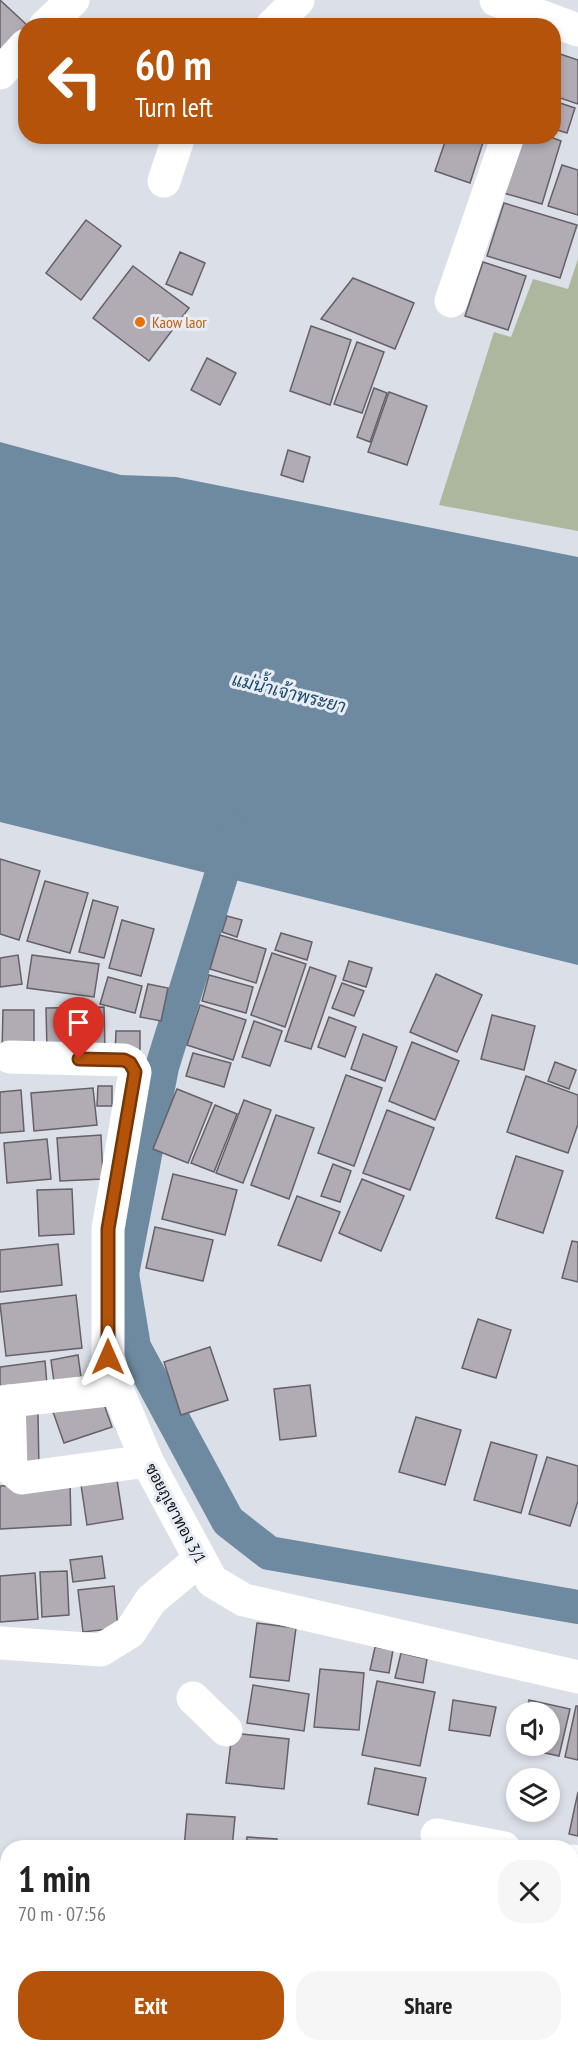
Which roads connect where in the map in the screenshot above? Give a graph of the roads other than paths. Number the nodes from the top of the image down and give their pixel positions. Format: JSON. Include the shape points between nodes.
{"nodes":[{"id":1,"x":73,"y":0,"type":"edge"},
{"id":2,"x":298,"y":0,"type":"edge"},
{"id":3,"x":496,"y":0,"type":"edge"},
{"id":4,"x":54,"y":18,"type":"edge"},
{"id":5,"x":280,"y":18,"type":"edge"},
{"id":6,"x":540,"y":18,"type":"edge"},
{"id":7,"x":18,"y":54,"type":"edge"},
{"id":8,"x":0,"y":73,"type":"edge"},
{"id":9,"x":176,"y":144,"type":"edge"},
{"id":10,"x":505,"y":144,"type":"edge"},
{"id":11,"x":164,"y":181,"type":"dead end"},
{"id":12,"x":451,"y":301,"type":"dead end"},
{"id":13,"x":10,"y":1057,"type":"dead end"},
{"id":14,"x":117,"y":1389,"type":"junction"},
{"id":15,"x":4,"y":1401,"type":"edge"},
{"id":16,"x":147,"y":1461,"type":"junction"},
{"id":17,"x":200,"y":1558,"type":"junction"},
{"id":18,"x":0,"y":1643,"type":"edge"},
{"id":19,"x":578,"y":1677,"type":"edge"},
{"id":20,"x":193,"y":1698,"type":"dead end"},
{"id":21,"x":226,"y":1730,"type":"dead end"},
{"id":22,"x":437,"y":1835,"type":"dead end"},
{"id":23,"x":463,"y":1840,"type":"edge"}],
"edges":[{"from":1,"to":4,"type":"street"},
{"from":2,"to":5,"type":"street"},
{"from":3,"to":6,"type":"street"},
{"from":7,"to":8,"type":"street"},
{"from":9,"to":11,"type":"street"},
{"from":10,"to":12,"type":"street"},
{"from":13,"to":14,"type":"street","name":"ซอยภูเขาทอง 3/1","via":[[124,1060],[135,1072],[108,1229],[108,1357]]},
{"from":14,"to":15,"type":"street"},
{"from":14,"to":16,"type":"street","name":"ซอยภูเขาทอง 3/1"},
{"from":15,"to":16,"type":"street","via":[[11,1468],[22,1478]]},
{"from":16,"to":17,"type":"street","name":"ซอยภูเขาทอง 3/1"},
{"from":17,"to":18,"type":"street","via":[[151,1600],[130,1632],[101,1650]]},
{"from":17,"to":19,"type":"street","name":"ซอยภูเขาทอง 3/1","via":[[212,1581],[244,1599]]},
{"from":20,"to":21,"type":"street"},
{"from":22,"to":23,"type":"street"}]}
